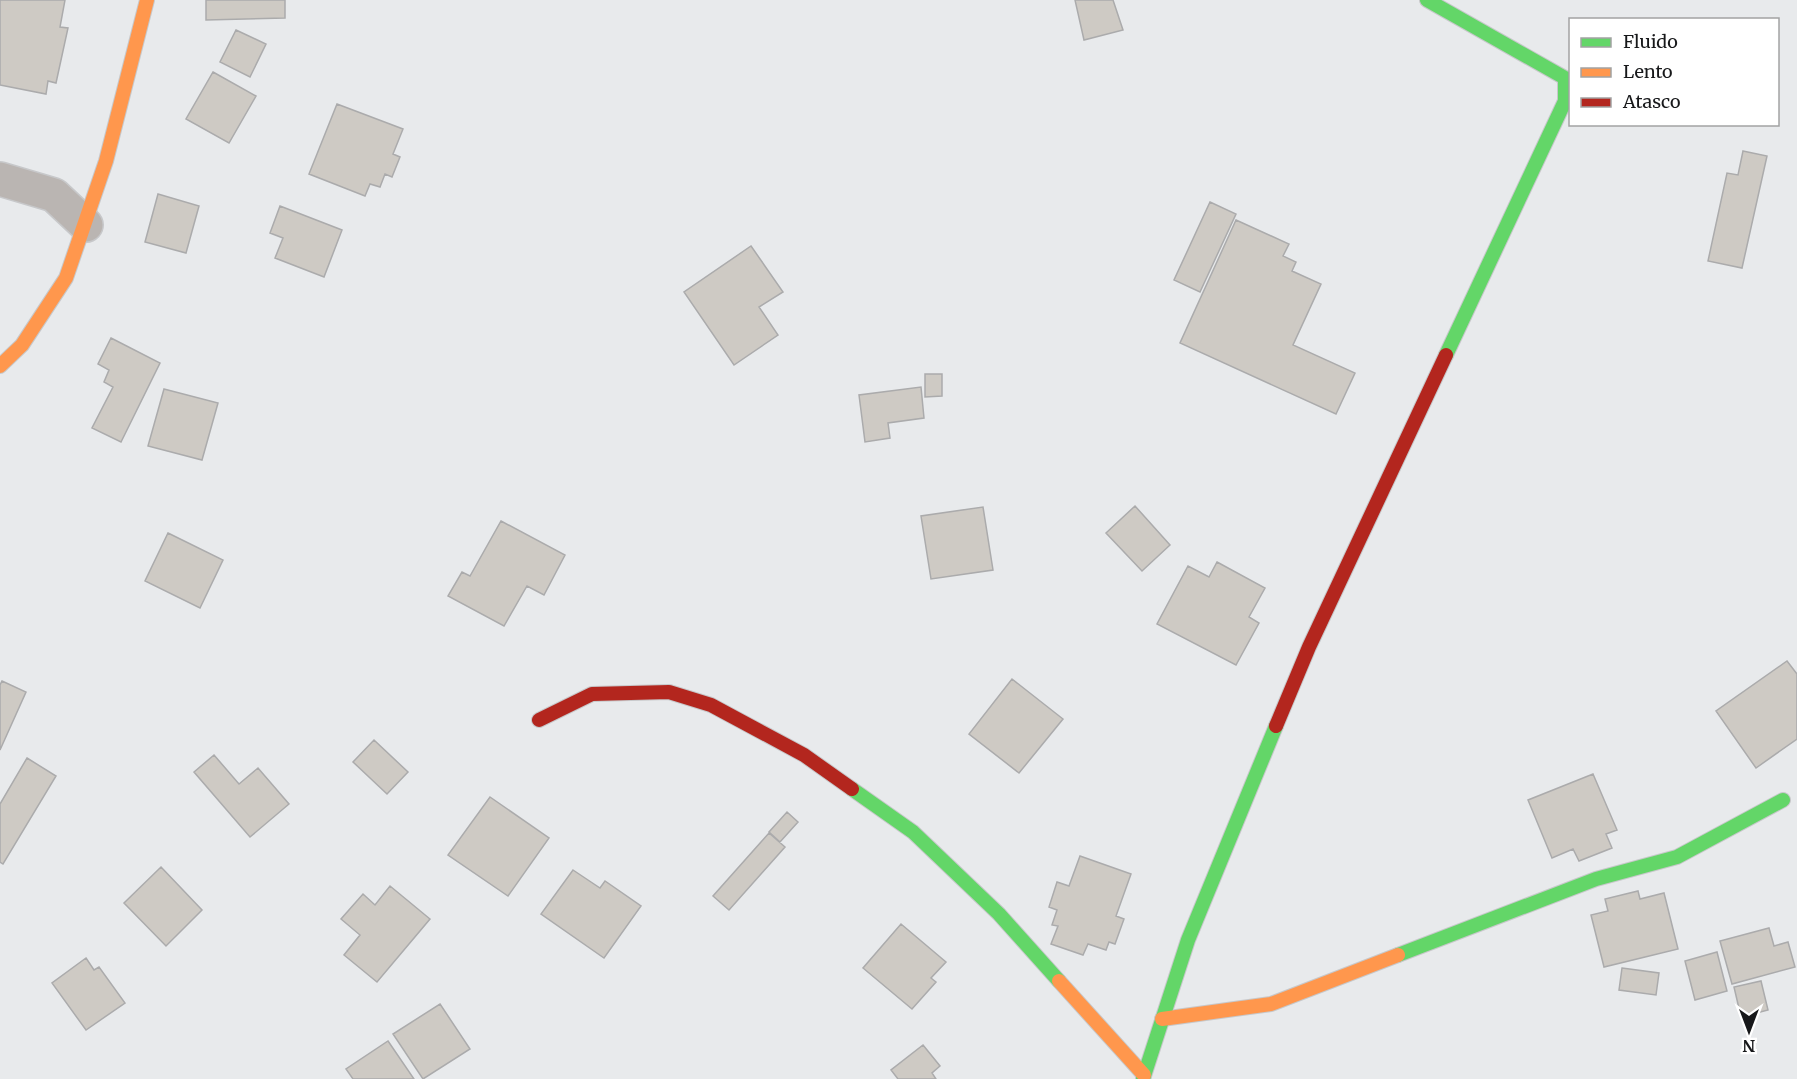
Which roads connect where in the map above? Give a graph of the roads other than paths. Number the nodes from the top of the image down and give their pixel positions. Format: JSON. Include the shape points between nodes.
{"nodes":[{"id":1,"x":147,"y":0,"type":"edge"},
{"id":2,"x":1427,"y":0,"type":"edge"},
{"id":3,"x":0,"y":178,"type":"edge"},
{"id":4,"x":86,"y":225,"type":"junction"},
{"id":5,"x":0,"y":366,"type":"edge"},
{"id":6,"x":539,"y":720,"type":"dead end"},
{"id":7,"x":1783,"y":801,"type":"dead end"},
{"id":8,"x":1162,"y":1019,"type":"junction"},
{"id":9,"x":1143,"y":1077,"type":"edge"}],
"edges":[{"from":1,"to":4,"type":"street"},
{"from":2,"to":8,"type":"street","via":[[1564,78],[1564,101],[1309,647],[1188,940]]},
{"from":3,"to":4,"type":"street","via":[[54,195]]},
{"from":4,"to":5,"type":"street","via":[[66,278],[22,345]]},
{"from":6,"to":9,"type":"street","via":[[592,694],[669,692],[711,705],[804,755],[914,832],[999,914]]},
{"from":7,"to":8,"type":"street","via":[[1677,857],[1596,879],[1271,1004]]},
{"from":8,"to":9,"type":"street"}]}
